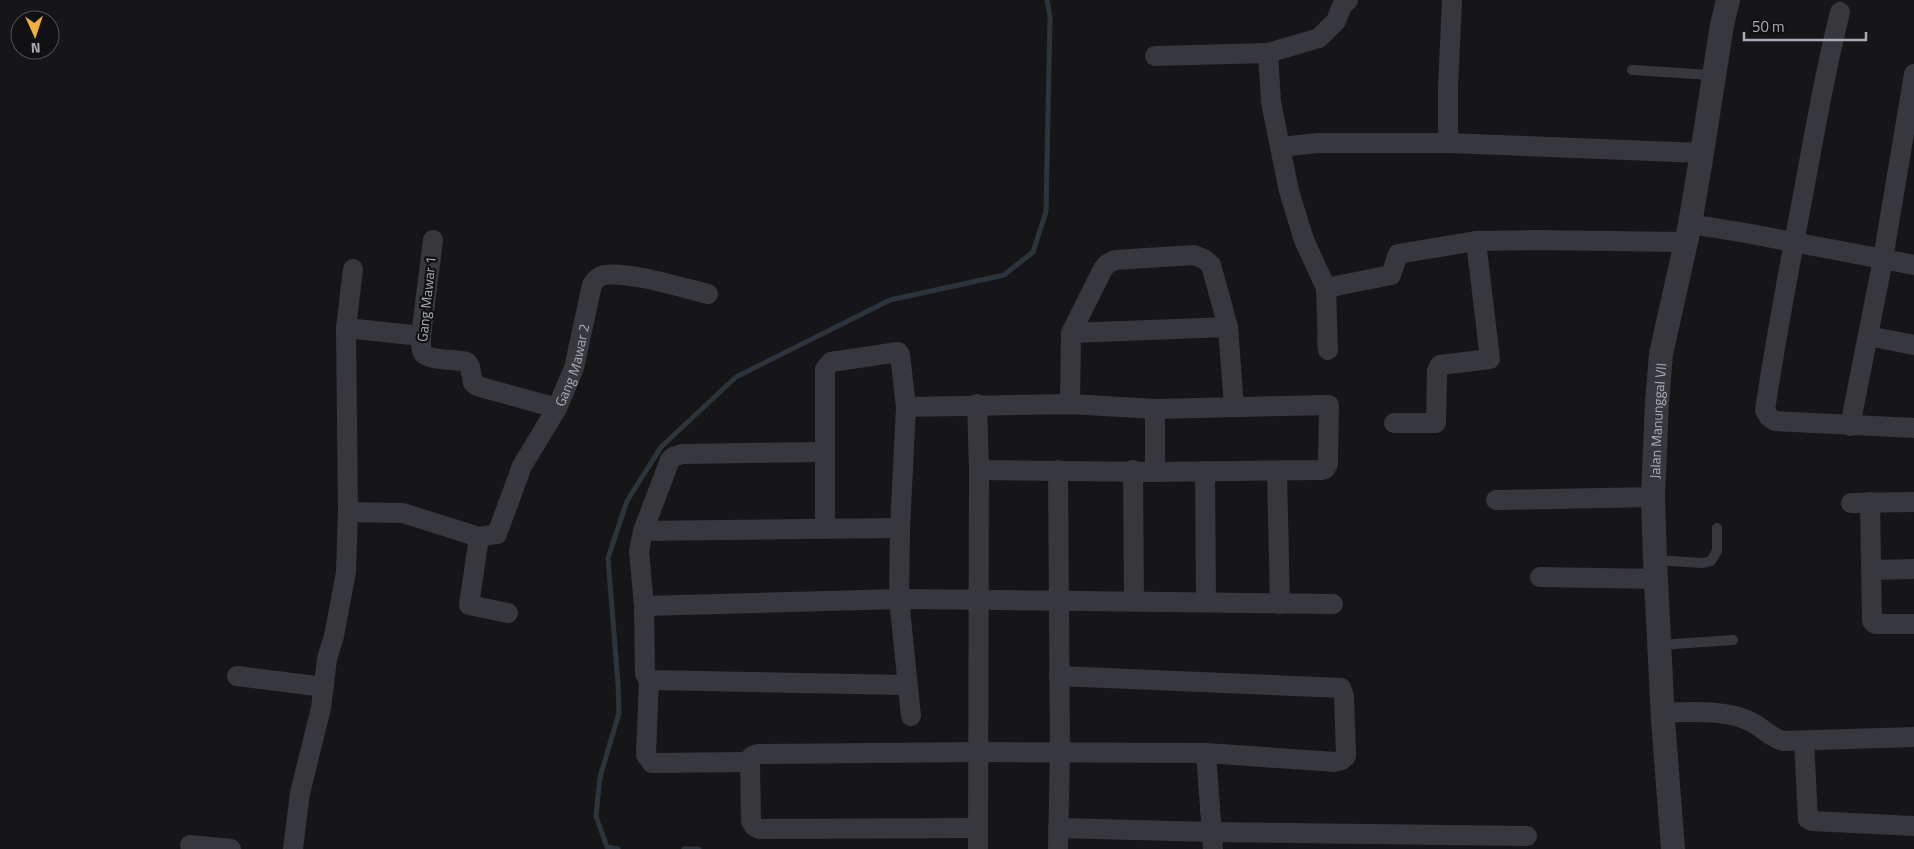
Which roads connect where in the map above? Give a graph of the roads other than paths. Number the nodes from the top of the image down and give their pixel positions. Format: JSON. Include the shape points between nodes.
{"nodes":[{"id":1,"x":1348,"y":0,"type":"edge"},
{"id":2,"x":1452,"y":0,"type":"edge"},
{"id":3,"x":1728,"y":0,"type":"edge"},
{"id":4,"x":1840,"y":12,"type":"dead end"},
{"id":5,"x":1268,"y":53,"type":"junction"},
{"id":6,"x":1155,"y":56,"type":"dead end"},
{"id":7,"x":1632,"y":70,"type":"dead end"},
{"id":8,"x":1914,"y":74,"type":"edge"},
{"id":9,"x":1713,"y":75,"type":"junction"},
{"id":10,"x":1911,"y":113,"type":"edge"},
{"id":11,"x":1448,"y":143,"type":"junction"},
{"id":12,"x":1280,"y":147,"type":"junction"},
{"id":13,"x":1702,"y":153,"type":"junction"},
{"id":14,"x":1905,"y":180,"type":"edge"},
{"id":15,"x":1687,"y":233,"type":"junction"},
{"id":16,"x":433,"y":240,"type":"dead end"},
{"id":17,"x":1476,"y":241,"type":"junction"},
{"id":18,"x":1794,"y":243,"type":"junction"},
{"id":19,"x":1882,"y":259,"type":"junction"},
{"id":20,"x":1914,"y":265,"type":"edge"},
{"id":21,"x":353,"y":269,"type":"dead end"},
{"id":22,"x":1326,"y":288,"type":"junction"},
{"id":23,"x":708,"y":294,"type":"dead end"},
{"id":24,"x":1228,"y":327,"type":"junction"},
{"id":25,"x":346,"y":328,"type":"junction"},
{"id":26,"x":1071,"y":333,"type":"junction"},
{"id":27,"x":421,"y":336,"type":"junction"},
{"id":28,"x":1868,"y":336,"type":"junction"},
{"id":29,"x":1327,"y":339,"type":"dead end"},
{"id":30,"x":1914,"y":345,"type":"edge"},
{"id":31,"x":977,"y":404,"type":"junction"},
{"id":32,"x":1070,"y":404,"type":"junction"},
{"id":33,"x":1234,"y":406,"type":"junction"},
{"id":34,"x":906,"y":407,"type":"junction"},
{"id":35,"x":557,"y":408,"type":"junction"},
{"id":36,"x":1155,"y":409,"type":"junction"},
{"id":37,"x":1394,"y":423,"type":"dead end"},
{"id":38,"x":1850,"y":426,"type":"junction"},
{"id":39,"x":1914,"y":428,"type":"edge"},
{"id":40,"x":824,"y":452,"type":"junction"},
{"id":41,"x":979,"y":470,"type":"junction"},
{"id":42,"x":1058,"y":470,"type":"junction"},
{"id":43,"x":1132,"y":470,"type":"junction"},
{"id":44,"x":1205,"y":471,"type":"junction"},
{"id":45,"x":1277,"y":471,"type":"junction"},
{"id":46,"x":1155,"y":472,"type":"junction"},
{"id":47,"x":1653,"y":497,"type":"junction"},
{"id":48,"x":1496,"y":500,"type":"dead end"},
{"id":49,"x":1914,"y":502,"type":"edge"},
{"id":50,"x":348,"y":512,"type":"junction"},
{"id":51,"x":825,"y":528,"type":"junction"},
{"id":52,"x":900,"y":528,"type":"junction"},
{"id":53,"x":1717,"y":528,"type":"dead end"},
{"id":54,"x":643,"y":532,"type":"junction"},
{"id":55,"x":479,"y":537,"type":"junction"},
{"id":56,"x":1914,"y":569,"type":"edge"},
{"id":57,"x":1655,"y":570,"type":"junction"},
{"id":58,"x":1871,"y":570,"type":"junction"},
{"id":59,"x":1540,"y":576,"type":"dead end"},
{"id":60,"x":899,"y":599,"type":"junction"},
{"id":61,"x":978,"y":600,"type":"junction"},
{"id":62,"x":1059,"y":600,"type":"junction"},
{"id":63,"x":1134,"y":601,"type":"junction"},
{"id":64,"x":1206,"y":602,"type":"junction"},
{"id":65,"x":1280,"y":604,"type":"junction"},
{"id":66,"x":1333,"y":604,"type":"dead end"},
{"id":67,"x":644,"y":606,"type":"junction"},
{"id":68,"x":508,"y":613,"type":"dead end"},
{"id":69,"x":1914,"y":624,"type":"edge"},
{"id":70,"x":1733,"y":640,"type":"dead end"},
{"id":71,"x":1659,"y":645,"type":"junction"},
{"id":72,"x":237,"y":676,"type":"dead end"},
{"id":73,"x":1059,"y":676,"type":"junction"},
{"id":74,"x":649,"y":680,"type":"junction"},
{"id":75,"x":907,"y":685,"type":"junction"},
{"id":76,"x":324,"y":687,"type":"junction"},
{"id":77,"x":1662,"y":712,"type":"junction"},
{"id":78,"x":911,"y":716,"type":"dead end"},
{"id":79,"x":1914,"y":737,"type":"edge"},
{"id":80,"x":1804,"y":742,"type":"junction"},
{"id":81,"x":978,"y":752,"type":"junction"},
{"id":82,"x":1060,"y":752,"type":"junction"},
{"id":83,"x":1206,"y":754,"type":"junction"},
{"id":84,"x":750,"y":762,"type":"junction"},
{"id":85,"x":1914,"y":826,"type":"edge"},
{"id":86,"x":978,"y":828,"type":"junction"},
{"id":87,"x":1058,"y":828,"type":"junction"},
{"id":88,"x":1527,"y":836,"type":"dead end"},
{"id":89,"x":1212,"y":841,"type":"edge"},
{"id":90,"x":190,"y":845,"type":"dead end"},
{"id":91,"x":231,"y":849,"type":"edge"},
{"id":92,"x":293,"y":849,"type":"edge"},
{"id":93,"x":978,"y":849,"type":"edge"},
{"id":94,"x":1058,"y":849,"type":"edge"},
{"id":95,"x":1673,"y":849,"type":"edge"}],
"edges":[{"from":1,"to":5,"type":"street","via":[[1336,21],[1319,38]]},
{"from":2,"to":11,"type":"street"},
{"from":3,"to":9,"type":"street","name":"Jalan Manunggal VII"},
{"from":4,"to":18,"type":"street"},
{"from":5,"to":6,"type":"street"},
{"from":5,"to":12,"type":"street","via":[[1271,102]]},
{"from":7,"to":9,"type":"lane"},
{"from":8,"to":10,"type":"street"},
{"from":9,"to":13,"type":"street","name":"Jalan Manunggal VII"},
{"from":10,"to":14,"type":"street"},
{"from":11,"to":12,"type":"street","via":[[1318,143]]},
{"from":11,"to":13,"type":"street"},
{"from":12,"to":22,"type":"street","via":[[1304,240]]},
{"from":13,"to":15,"type":"street","name":"Jalan Manunggal VII"},
{"from":14,"to":19,"type":"street"},
{"from":15,"to":17,"type":"street"},
{"from":15,"to":18,"type":"street","via":[[1746,233]]},
{"from":15,"to":47,"type":"street","name":"Jalan Manunggal VII","via":[[1661,354]]},
{"from":16,"to":27,"type":"street","name":"Gang Mawar 1"},
{"from":17,"to":22,"type":"street","via":[[1399,254],[1391,275]]},
{"from":17,"to":37,"type":"street","via":[[1490,359],[1440,365],[1437,371],[1436,423]]},
{"from":18,"to":19,"type":"street"},
{"from":18,"to":38,"type":"street","via":[[1765,410],[1775,421]]},
{"from":19,"to":20,"type":"street"},
{"from":19,"to":28,"type":"street"},
{"from":21,"to":25,"type":"street"},
{"from":22,"to":29,"type":"street","via":[[1328,350]]},
{"from":23,"to":35,"type":"street","name":"Gang Mawar 2","via":[[627,275],[603,275],[596,279],[592,284],[574,368]]},
{"from":24,"to":26,"type":"street"},
{"from":24,"to":26,"type":"street","via":[[1211,265],[1194,255],[1111,262],[1103,269]]},
{"from":24,"to":33,"type":"street"},
{"from":25,"to":27,"type":"street"},
{"from":25,"to":50,"type":"street"},
{"from":26,"to":32,"type":"street"},
{"from":27,"to":35,"type":"street","name":"Gang Mawar 1","via":[[421,349],[426,356],[467,362],[473,383],[477,386]]},
{"from":28,"to":30,"type":"street"},
{"from":28,"to":38,"type":"street"},
{"from":31,"to":32,"type":"street"},
{"from":31,"to":34,"type":"street"},
{"from":31,"to":41,"type":"street"},
{"from":32,"to":36,"type":"street"},
{"from":33,"to":36,"type":"street"},
{"from":33,"to":45,"type":"street","via":[[1329,405],[1328,461],[1325,468]]},
{"from":34,"to":40,"type":"street","via":[[899,352],[828,364],[824,373]]},
{"from":34,"to":52,"type":"street"},
{"from":35,"to":55,"type":"street","name":"Gang Mawar 2","via":[[522,466],[497,534]]},
{"from":36,"to":46,"type":"street"},
{"from":38,"to":39,"type":"street"},
{"from":40,"to":51,"type":"street"},
{"from":40,"to":54,"type":"street","via":[[673,456]]},
{"from":41,"to":42,"type":"street"},
{"from":41,"to":61,"type":"street"},
{"from":42,"to":43,"type":"street"},
{"from":42,"to":62,"type":"street"},
{"from":43,"to":46,"type":"street"},
{"from":43,"to":63,"type":"street"},
{"from":44,"to":45,"type":"street"},
{"from":44,"to":46,"type":"street"},
{"from":44,"to":64,"type":"street"},
{"from":45,"to":65,"type":"street"},
{"from":47,"to":48,"type":"street"},
{"from":47,"to":57,"type":"street","name":"Jalan Manunggal VII"},
{"from":49,"to":58,"type":"street","via":[[1860,502]]},
{"from":50,"to":55,"type":"street","via":[[403,513]]},
{"from":50,"to":76,"type":"street","via":[[346,572]]},
{"from":51,"to":52,"type":"street"},
{"from":51,"to":54,"type":"street"},
{"from":52,"to":60,"type":"street"},
{"from":53,"to":57,"type":"lane","via":[[1717,551],[1711,561]]},
{"from":54,"to":67,"type":"street","via":[[639,556]]},
{"from":55,"to":68,"type":"street","via":[[469,605]]},
{"from":56,"to":58,"type":"street"},
{"from":57,"to":59,"type":"street"},
{"from":57,"to":71,"type":"street","name":"Jalan Manunggal VII"},
{"from":58,"to":69,"type":"street","via":[[1873,623]]},
{"from":60,"to":61,"type":"street"},
{"from":60,"to":67,"type":"street"},
{"from":60,"to":75,"type":"street"},
{"from":61,"to":62,"type":"street"},
{"from":61,"to":81,"type":"street"},
{"from":62,"to":63,"type":"street"},
{"from":62,"to":73,"type":"street"},
{"from":63,"to":64,"type":"street"},
{"from":64,"to":65,"type":"street"},
{"from":65,"to":66,"type":"street"},
{"from":67,"to":74,"type":"street","via":[[645,670]]},
{"from":70,"to":71,"type":"lane"},
{"from":71,"to":77,"type":"street","name":"Jalan Manunggal VII"},
{"from":72,"to":76,"type":"street"},
{"from":73,"to":82,"type":"street"},
{"from":73,"to":83,"type":"street","via":[[1336,687],[1343,692],[1346,756],[1342,760]]},
{"from":74,"to":75,"type":"street"},
{"from":74,"to":84,"type":"street","via":[[646,755],[652,763]]},
{"from":75,"to":78,"type":"street"},
{"from":76,"to":92,"type":"street","via":[[322,708],[300,793]]},
{"from":77,"to":80,"type":"street","via":[[1738,716],[1773,738]]},
{"from":77,"to":95,"type":"street","name":"Jalan Manunggal VII"},
{"from":79,"to":80,"type":"street"},
{"from":80,"to":85,"type":"street","via":[[1808,819]]},
{"from":81,"to":82,"type":"street"},
{"from":81,"to":84,"type":"street","via":[[758,754],[752,756]]},
{"from":81,"to":86,"type":"street"},
{"from":82,"to":83,"type":"street"},
{"from":82,"to":87,"type":"street"},
{"from":83,"to":89,"type":"street"},
{"from":84,"to":86,"type":"street","via":[[751,821],[759,829]]},
{"from":86,"to":93,"type":"street"},
{"from":87,"to":89,"type":"street"},
{"from":87,"to":94,"type":"street"},
{"from":88,"to":89,"type":"street"},
{"from":90,"to":91,"type":"street"}]}
